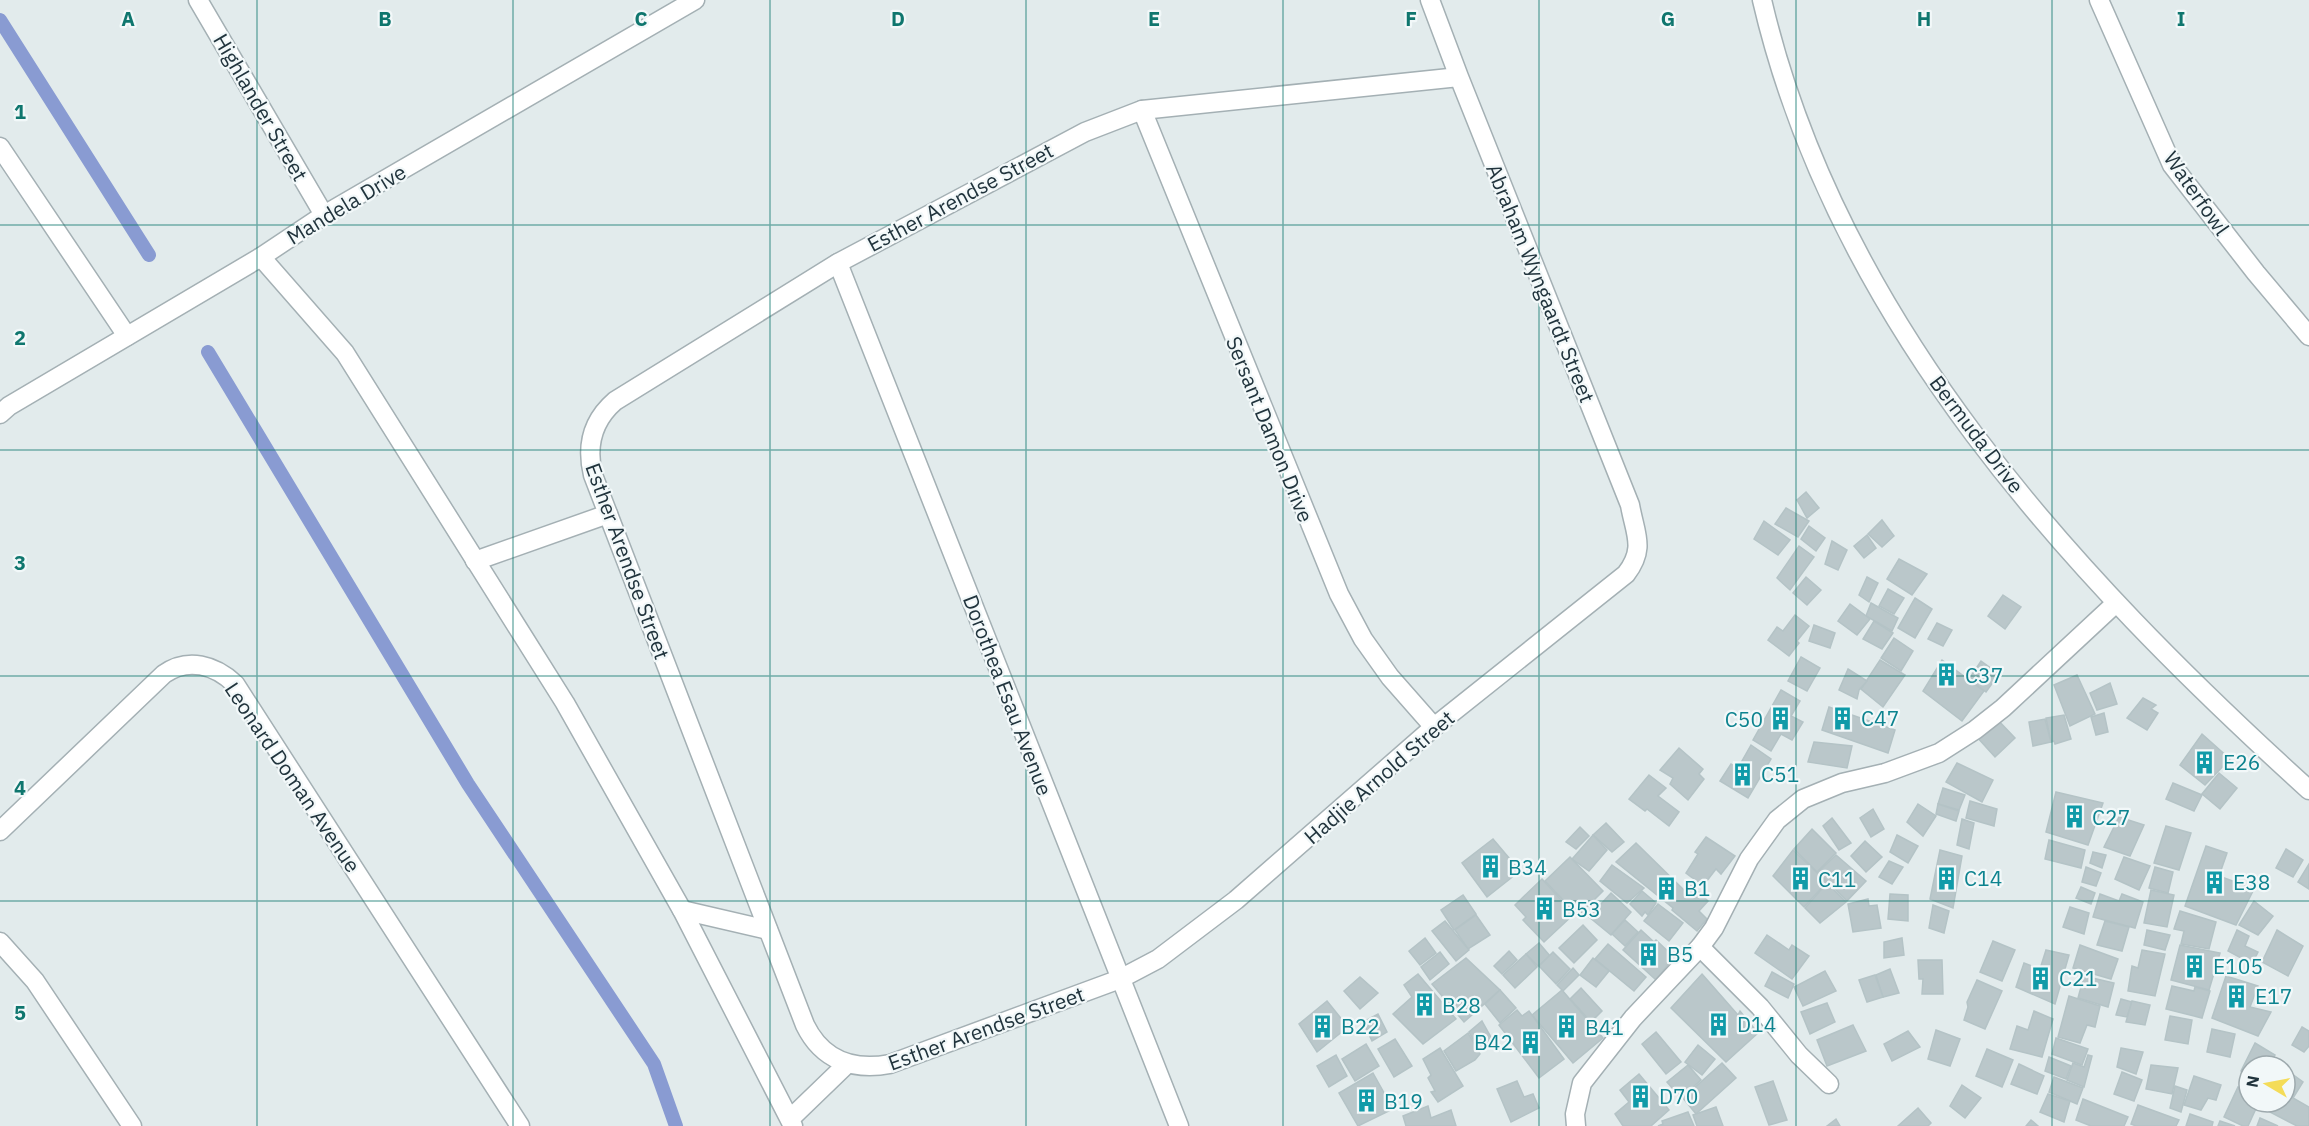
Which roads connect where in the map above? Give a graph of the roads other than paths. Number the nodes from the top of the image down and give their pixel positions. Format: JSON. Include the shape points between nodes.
{"nodes":[{"id":1,"x":198,"y":0,"type":"edge"},
{"id":2,"x":695,"y":0,"type":"edge"},
{"id":3,"x":1430,"y":0,"type":"edge"},
{"id":4,"x":1762,"y":0,"type":"edge"},
{"id":5,"x":2099,"y":0,"type":"edge"},
{"id":6,"x":1459,"y":77,"type":"junction"},
{"id":7,"x":1142,"y":110,"type":"junction"},
{"id":8,"x":0,"y":147,"type":"edge"},
{"id":9,"x":324,"y":215,"type":"junction"},
{"id":10,"x":261,"y":257,"type":"junction"},
{"id":11,"x":838,"y":263,"type":"junction"},
{"id":12,"x":127,"y":336,"type":"junction"},
{"id":13,"x":2309,"y":336,"type":"edge"},
{"id":14,"x":0,"y":414,"type":"edge"},
{"id":15,"x":608,"y":514,"type":"junction"},
{"id":16,"x":476,"y":561,"type":"junction"},
{"id":17,"x":1632,"y":567,"type":"joint"},
{"id":18,"x":2116,"y":603,"type":"junction"},
{"id":19,"x":1434,"y":727,"type":"junction"},
{"id":20,"x":2309,"y":790,"type":"edge"},
{"id":21,"x":0,"y":831,"type":"edge"},
{"id":22,"x":682,"y":910,"type":"junction"},
{"id":23,"x":768,"y":930,"type":"junction"},
{"id":24,"x":0,"y":942,"type":"edge"},
{"id":25,"x":1700,"y":947,"type":"junction"},
{"id":26,"x":1120,"y":979,"type":"junction"},
{"id":27,"x":847,"y":1064,"type":"junction"},
{"id":28,"x":1828,"y":1084,"type":"dead end"},
{"id":29,"x":792,"y":1123,"type":"edge"},
{"id":30,"x":132,"y":1126,"type":"edge"},
{"id":31,"x":520,"y":1126,"type":"edge"},
{"id":32,"x":1179,"y":1126,"type":"edge"},
{"id":33,"x":1576,"y":1126,"type":"edge"}],
"edges":[{"from":1,"to":9,"type":"street","name":"Highlander Street"},
{"from":2,"to":9,"type":"street","name":"Mandela Drive"},
{"from":3,"to":6,"type":"street","name":"Abraham Wyngaardt Street"},
{"from":4,"to":18,"type":"street","name":"Bermuda Drive","via":[[1786,86],[1813,158],[1844,227],[1892,313],[1989,455]]},
{"from":5,"to":13,"type":"street","name":"Waterfowl","via":[[2172,165]]},
{"from":6,"to":7,"type":"street","name":"Esther Arendse Street"},
{"from":6,"to":17,"type":"street","name":"Abraham Wyngaardt Street","via":[[1630,506],[1639,547]]},
{"from":7,"to":11,"type":"street","name":"Esther Arendse Street","via":[[1085,132]]},
{"from":7,"to":19,"type":"street","name":"Sersant Damon Drive","via":[[1339,594],[1362,639]]},
{"from":8,"to":12,"type":"street"},
{"from":9,"to":10,"type":"street","name":"Mandela Drive"},
{"from":10,"to":12,"type":"street","name":"Mandela Drive"},
{"from":10,"to":16,"type":"street","via":[[345,353]]},
{"from":11,"to":15,"type":"street","name":"Esther Arendse Street","via":[[606,409],[591,436],[589,461]]},
{"from":11,"to":26,"type":"street","name":"Dorothea Esau Avenue"},
{"from":12,"to":14,"type":"street","name":"Mandela Drive"},
{"from":15,"to":16,"type":"street"},
{"from":15,"to":23,"type":"street","name":"Esther Arendse Street"},
{"from":16,"to":22,"type":"street","via":[[565,703]]},
{"from":17,"to":19,"type":"street","name":"Hadjie Arnold Street"},
{"from":18,"to":20,"type":"street","name":"Bermuda Drive","via":[[2181,671]]},
{"from":18,"to":25,"type":"street","via":[[1975,730],[1939,753],[1803,799],[1777,820],[1749,859]]},
{"from":19,"to":26,"type":"street","name":"Hadjie Arnold Street","via":[[1236,900],[1158,958]]},
{"from":21,"to":31,"type":"street","name":"Leonard Doman Avenue","via":[[164,674],[189,664],[220,672],[235,684]]},
{"from":22,"to":23,"type":"street"},
{"from":22,"to":29,"type":"street"},
{"from":23,"to":27,"type":"street","name":"Esther Arendse Street","via":[[811,1037],[827,1053]]},
{"from":24,"to":30,"type":"street","via":[[35,981]]},
{"from":25,"to":28,"type":"street"},
{"from":25,"to":33,"type":"street","via":[[1633,1018],[1582,1083]]},
{"from":26,"to":27,"type":"street","name":"Esther Arendse Street","via":[[890,1064]]},
{"from":26,"to":32,"type":"street","name":"Dorothea Esau Avenue"},
{"from":27,"to":29,"type":"street"}]}
